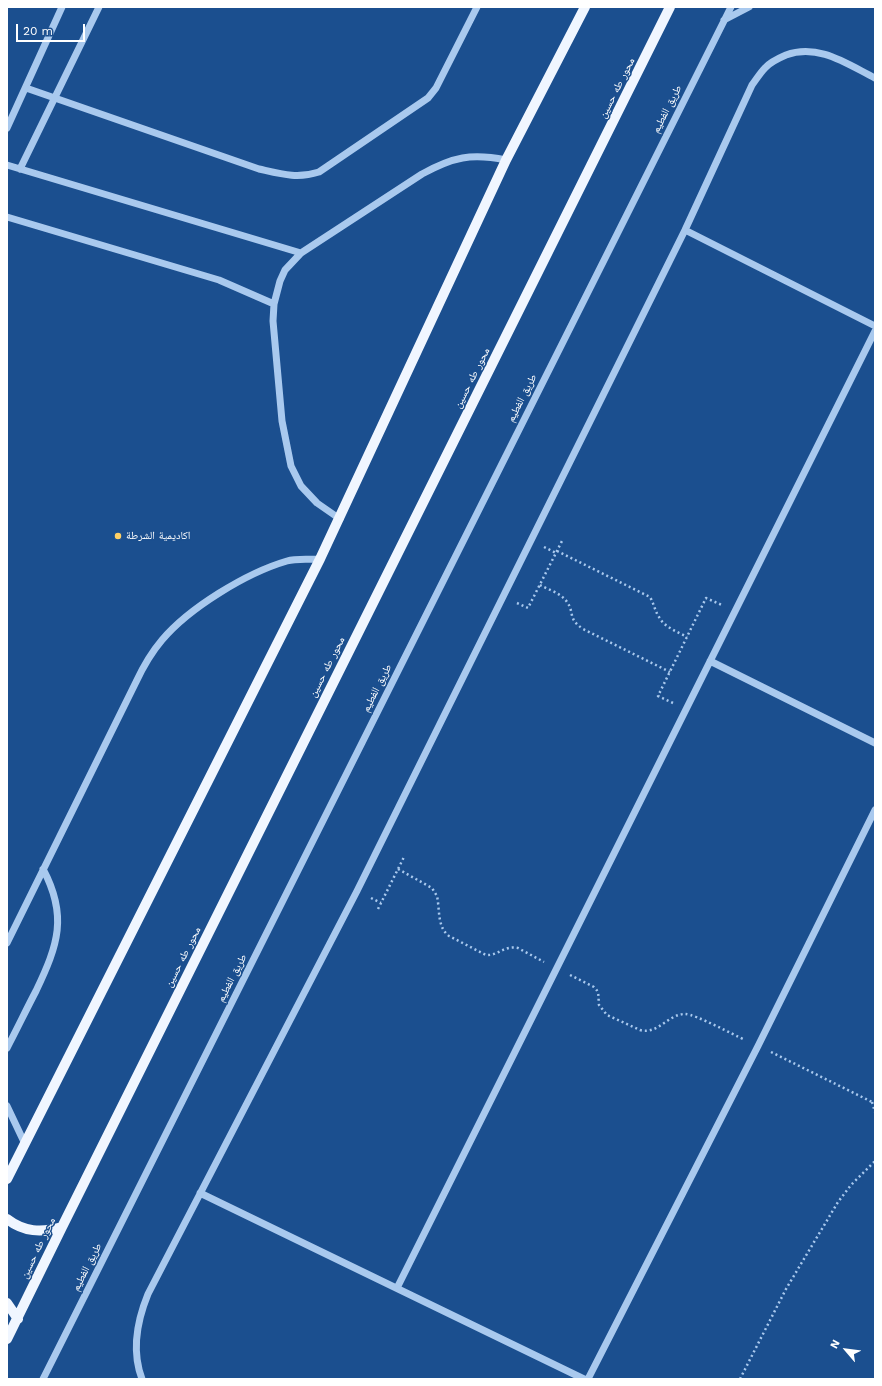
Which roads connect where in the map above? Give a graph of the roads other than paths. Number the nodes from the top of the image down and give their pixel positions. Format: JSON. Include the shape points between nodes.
{"nodes":[{"id":1,"x":62,"y":7,"type":"edge"},
{"id":2,"x":99,"y":7,"type":"edge"},
{"id":3,"x":477,"y":7,"type":"edge"},
{"id":4,"x":585,"y":7,"type":"edge"},
{"id":5,"x":670,"y":7,"type":"edge"},
{"id":6,"x":731,"y":7,"type":"edge"},
{"id":7,"x":749,"y":7,"type":"edge"},
{"id":8,"x":724,"y":20,"type":"junction"},
{"id":9,"x":875,"y":78,"type":"edge"},
{"id":10,"x":26,"y":88,"type":"junction"},
{"id":11,"x":54,"y":98,"type":"junction"},
{"id":12,"x":7,"y":128,"type":"edge"},
{"id":13,"x":506,"y":160,"type":"junction"},
{"id":14,"x":7,"y":165,"type":"edge"},
{"id":15,"x":20,"y":169,"type":"junction"},
{"id":16,"x":7,"y":217,"type":"edge"},
{"id":17,"x":685,"y":230,"type":"junction"},
{"id":18,"x":301,"y":252,"type":"junction"},
{"id":19,"x":274,"y":304,"type":"junction"},
{"id":20,"x":875,"y":326,"type":"edge"},
{"id":21,"x":875,"y":331,"type":"edge"},
{"id":22,"x":340,"y":519,"type":"junction"},
{"id":23,"x":320,"y":559,"type":"junction"},
{"id":24,"x":710,"y":660,"type":"junction"},
{"id":25,"x":875,"y":743,"type":"edge"},
{"id":26,"x":875,"y":810,"type":"edge"},
{"id":27,"x":43,"y":869,"type":"junction"},
{"id":28,"x":7,"y":943,"type":"edge"},
{"id":29,"x":7,"y":1048,"type":"edge"},
{"id":30,"x":7,"y":1106,"type":"edge"},
{"id":31,"x":25,"y":1144,"type":"junction"},
{"id":32,"x":7,"y":1179,"type":"edge"},
{"id":33,"x":200,"y":1193,"type":"junction"},
{"id":34,"x":7,"y":1219,"type":"edge"},
{"id":35,"x":62,"y":1227,"type":"junction"},
{"id":36,"x":397,"y":1288,"type":"junction"},
{"id":37,"x":7,"y":1303,"type":"edge"},
{"id":38,"x":18,"y":1318,"type":"junction"},
{"id":39,"x":7,"y":1339,"type":"edge"},
{"id":40,"x":43,"y":1379,"type":"edge"},
{"id":41,"x":142,"y":1379,"type":"edge"},
{"id":42,"x":584,"y":1379,"type":"edge"},
{"id":43,"x":588,"y":1379,"type":"edge"}],
"edges":[{"from":1,"to":10,"type":"street"},
{"from":2,"to":11,"type":"street"},
{"from":3,"to":11,"type":"street","via":[[436,88],[428,98],[319,172],[308,176],[259,169]]},
{"from":4,"to":13,"type":"main road"},
{"from":5,"to":35,"type":"main road","name":"محور طه حسين"},
{"from":6,"to":8,"type":"street","name":"طريق الفطيم"},
{"from":7,"to":8,"type":"street"},
{"from":8,"to":40,"type":"street","name":"طريق الفطيم"},
{"from":9,"to":17,"type":"street","via":[[822,53],[808,51],[794,52],[765,67],[752,85]]},
{"from":10,"to":11,"type":"street"},
{"from":10,"to":12,"type":"street"},
{"from":11,"to":15,"type":"street"},
{"from":13,"to":18,"type":"street","via":[[464,157],[442,163]]},
{"from":13,"to":22,"type":"main road"},
{"from":14,"to":15,"type":"street"},
{"from":15,"to":18,"type":"street"},
{"from":16,"to":19,"type":"street","via":[[219,280]]},
{"from":17,"to":20,"type":"street"},
{"from":17,"to":33,"type":"street","via":[[356,891]]},
{"from":18,"to":19,"type":"street","via":[[285,270]]},
{"from":19,"to":22,"type":"street","via":[[273,321],[282,421],[291,466],[301,486],[317,503]]},
{"from":21,"to":24,"type":"street"},
{"from":22,"to":23,"type":"main road"},
{"from":23,"to":27,"type":"street","via":[[288,561],[239,582],[177,624],[161,641],[136,682]]},
{"from":23,"to":31,"type":"main road"},
{"from":24,"to":25,"type":"street"},
{"from":24,"to":36,"type":"street"},
{"from":26,"to":43,"type":"street"},
{"from":27,"to":28,"type":"street"},
{"from":27,"to":29,"type":"street","via":[[56,901],[57,936],[46,970]]},
{"from":30,"to":31,"type":"street"},
{"from":31,"to":32,"type":"main road"},
{"from":33,"to":36,"type":"street"},
{"from":33,"to":41,"type":"street","via":[[140,1312],[136,1331],[136,1353]]},
{"from":34,"to":35,"type":"main road","via":[[26,1229],[38,1231]]},
{"from":35,"to":38,"type":"main road","name":"محور طه حسين"},
{"from":36,"to":42,"type":"street"},
{"from":37,"to":38,"type":"main road"},
{"from":38,"to":39,"type":"main road","name":"محور طه حسين"}]}
